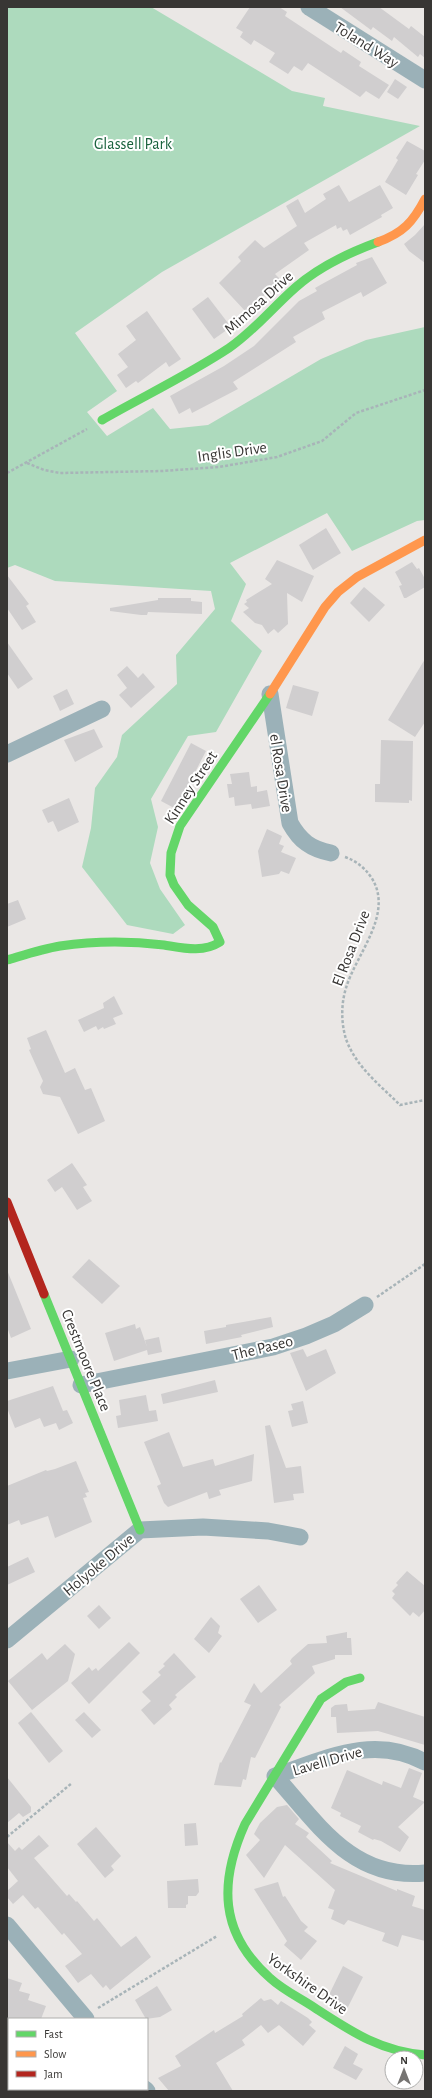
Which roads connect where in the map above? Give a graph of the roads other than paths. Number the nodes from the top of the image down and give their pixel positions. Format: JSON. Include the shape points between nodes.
{"nodes":[{"id":1,"x":309,"y":7,"type":"edge"},
{"id":2,"x":425,"y":80,"type":"edge"},
{"id":3,"x":425,"y":199,"type":"edge"},
{"id":4,"x":102,"y":420,"type":"road end"},
{"id":5,"x":425,"y":540,"type":"edge"},
{"id":6,"x":270,"y":694,"type":"junction"},
{"id":7,"x":102,"y":709,"type":"dead end"},
{"id":8,"x":7,"y":754,"type":"edge"},
{"id":9,"x":331,"y":853,"type":"road end"},
{"id":10,"x":7,"y":960,"type":"edge"},
{"id":11,"x":7,"y":1202,"type":"edge"},
{"id":12,"x":365,"y":1305,"type":"road end"},
{"id":13,"x":71,"y":1359,"type":"junction"},
{"id":14,"x":7,"y":1371,"type":"edge"},
{"id":15,"x":81,"y":1385,"type":"junction"},
{"id":16,"x":140,"y":1530,"type":"junction"},
{"id":17,"x":300,"y":1537,"type":"dead end"},
{"id":18,"x":7,"y":1640,"type":"edge"},
{"id":19,"x":360,"y":1678,"type":"dead end"},
{"id":20,"x":425,"y":1762,"type":"edge"},
{"id":21,"x":275,"y":1776,"type":"junction"},
{"id":22,"x":425,"y":1873,"type":"edge"},
{"id":23,"x":7,"y":1925,"type":"edge"},
{"id":24,"x":85,"y":2018,"type":"edge"},
{"id":25,"x":425,"y":2056,"type":"edge"}],
"edges":[{"from":1,"to":2,"type":"street","name":"Toland Way"},
{"from":3,"to":4,"type":"street","name":"Mimosa Drive","via":[[417,214],[394,236],[350,252],[320,269],[296,287],[253,329],[229,348]]},
{"from":5,"to":6,"type":"street","name":"Kinney Street","via":[[357,578],[338,592],[325,607]]},
{"from":6,"to":9,"type":"street","name":"el Rosa Drive","via":[[290,823],[307,845],[318,851]]},
{"from":6,"to":10,"type":"street","name":"Kinney Street","via":[[180,826],[168,862],[178,895],[218,931],[220,942],[211,948],[195,949],[144,943],[87,943],[59,946]]},
{"from":7,"to":8,"type":"street"},
{"from":11,"to":13,"type":"street","name":"Crestmoore Place"},
{"from":12,"to":15,"type":"street","name":"The Paseo","via":[[334,1324],[273,1347]]},
{"from":13,"to":14,"type":"street"},
{"from":13,"to":15,"type":"street","name":"Crestmoore Place"},
{"from":15,"to":16,"type":"street","name":"Crestmoore Place"},
{"from":16,"to":17,"type":"street","name":"Holyoke Drive","via":[[238,1528]]},
{"from":16,"to":18,"type":"street","name":"Holyoke Drive"},
{"from":19,"to":21,"type":"street","name":"Yorkshire Drive","via":[[346,1682],[321,1699]]},
{"from":20,"to":21,"type":"street","name":"Lavell Drive","via":[[407,1753],[369,1748],[352,1750]]},
{"from":21,"to":22,"type":"street","via":[[334,1842],[351,1856],[387,1871]]},
{"from":21,"to":25,"type":"street","name":"Yorkshire Drive","via":[[234,1843],[228,1865],[226,1893],[233,1926],[242,1947],[270,1978],[363,2039],[401,2054]]},
{"from":23,"to":24,"type":"street"}]}
